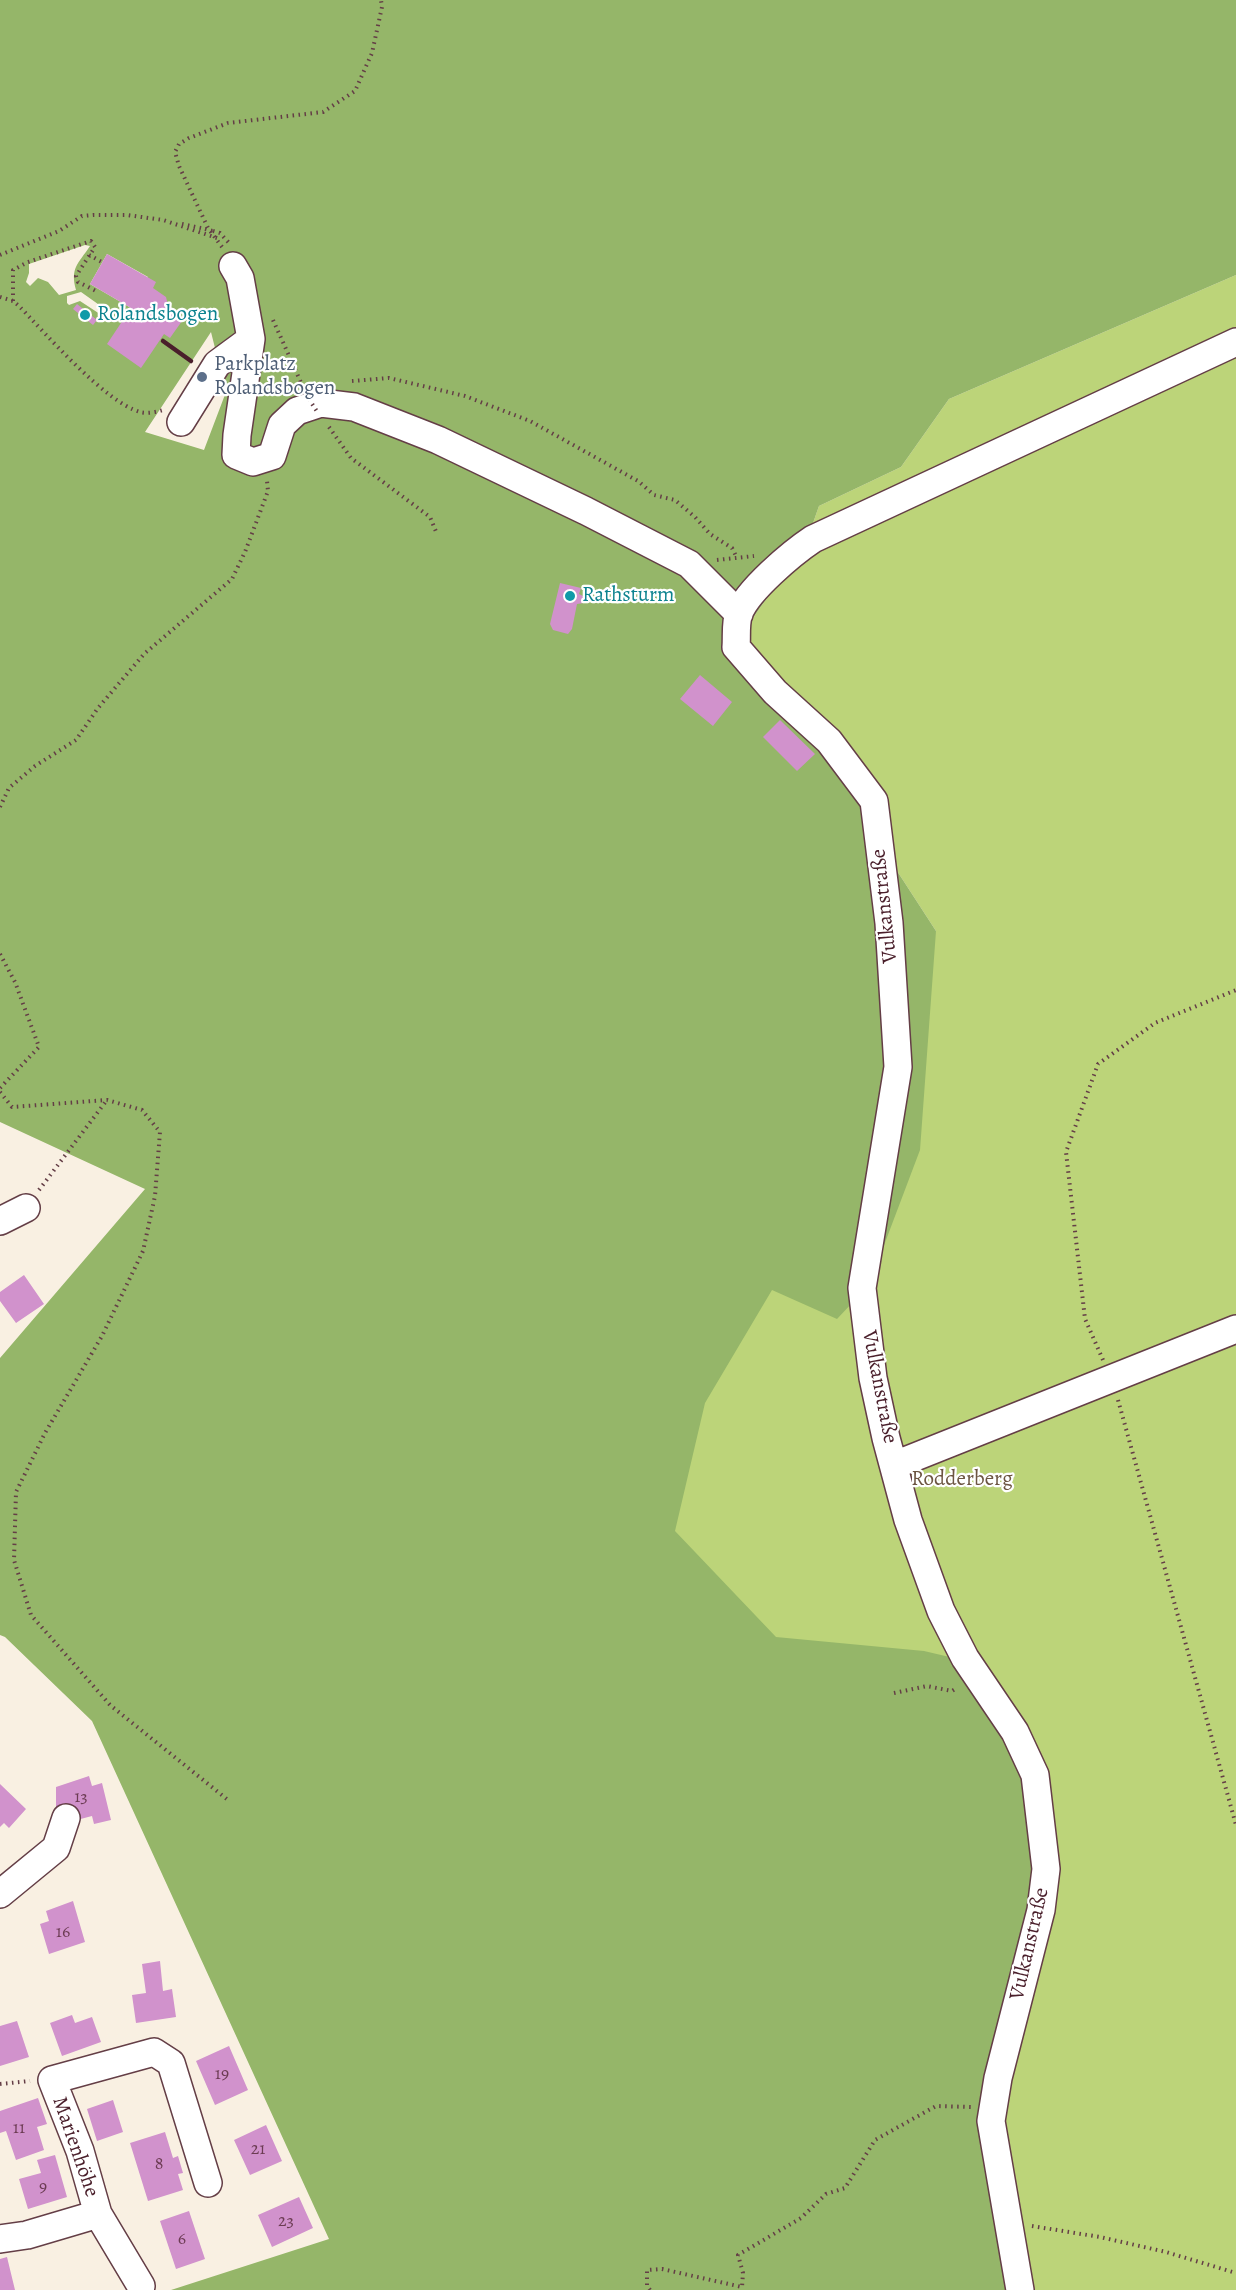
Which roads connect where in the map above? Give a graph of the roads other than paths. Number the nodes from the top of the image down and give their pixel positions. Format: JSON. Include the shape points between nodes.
{"nodes":[{"id":1,"x":233,"y":266,"type":"dead end"},
{"id":2,"x":251,"y":339,"type":"junction"},
{"id":3,"x":1236,"y":342,"type":"edge"},
{"id":4,"x":181,"y":422,"type":"dead end"},
{"id":5,"x":739,"y":614,"type":"junction"},
{"id":6,"x":26,"y":1208,"type":"road end"},
{"id":7,"x":0,"y":1221,"type":"edge"},
{"id":8,"x":1236,"y":1329,"type":"edge"},
{"id":9,"x":895,"y":1465,"type":"junction"},
{"id":10,"x":66,"y":1818,"type":"dead end"},
{"id":11,"x":0,"y":1894,"type":"edge"},
{"id":12,"x":208,"y":2183,"type":"dead end"},
{"id":13,"x":98,"y":2214,"type":"junction"},
{"id":14,"x":0,"y":2239,"type":"edge"},
{"id":15,"x":141,"y":2286,"type":"dead end"},
{"id":16,"x":1020,"y":2290,"type":"edge"}],
"edges":[{"from":1,"to":2,"type":"lane","via":[[240,278]]},
{"from":2,"to":4,"type":"lane","via":[[217,364]]},
{"from":2,"to":5,"type":"lane","via":[[236,455],[254,462],[272,456],[282,425],[297,411],[321,403],[354,406],[438,440],[689,564]]},
{"from":3,"to":5,"type":"lane","via":[[813,539],[790,554]]},
{"from":5,"to":9,"type":"lane","name":"Vulkanstraße","via":[[736,647],[775,692],[828,741],[874,801],[889,923],[898,1067],[862,1288],[873,1378]]},
{"from":6,"to":7,"type":"lane"},
{"from":8,"to":9,"type":"lane"},
{"from":9,"to":16,"type":"lane","name":"Vulkanstraße","via":[[908,1520],[940,1611],[965,1658],[1016,1731],[1035,1775],[1046,1869],[1041,1911],[998,2078],[991,2121]]},
{"from":10,"to":11,"type":"lane","via":[[56,1848]]},
{"from":12,"to":13,"type":"lane","name":"Marienhöhe","via":[[171,2063],[154,2052],[52,2079],[80,2151]]},
{"from":13,"to":14,"type":"lane","name":"Marienhöhe"},
{"from":13,"to":15,"type":"lane","name":"Marienhöhe"}]}
